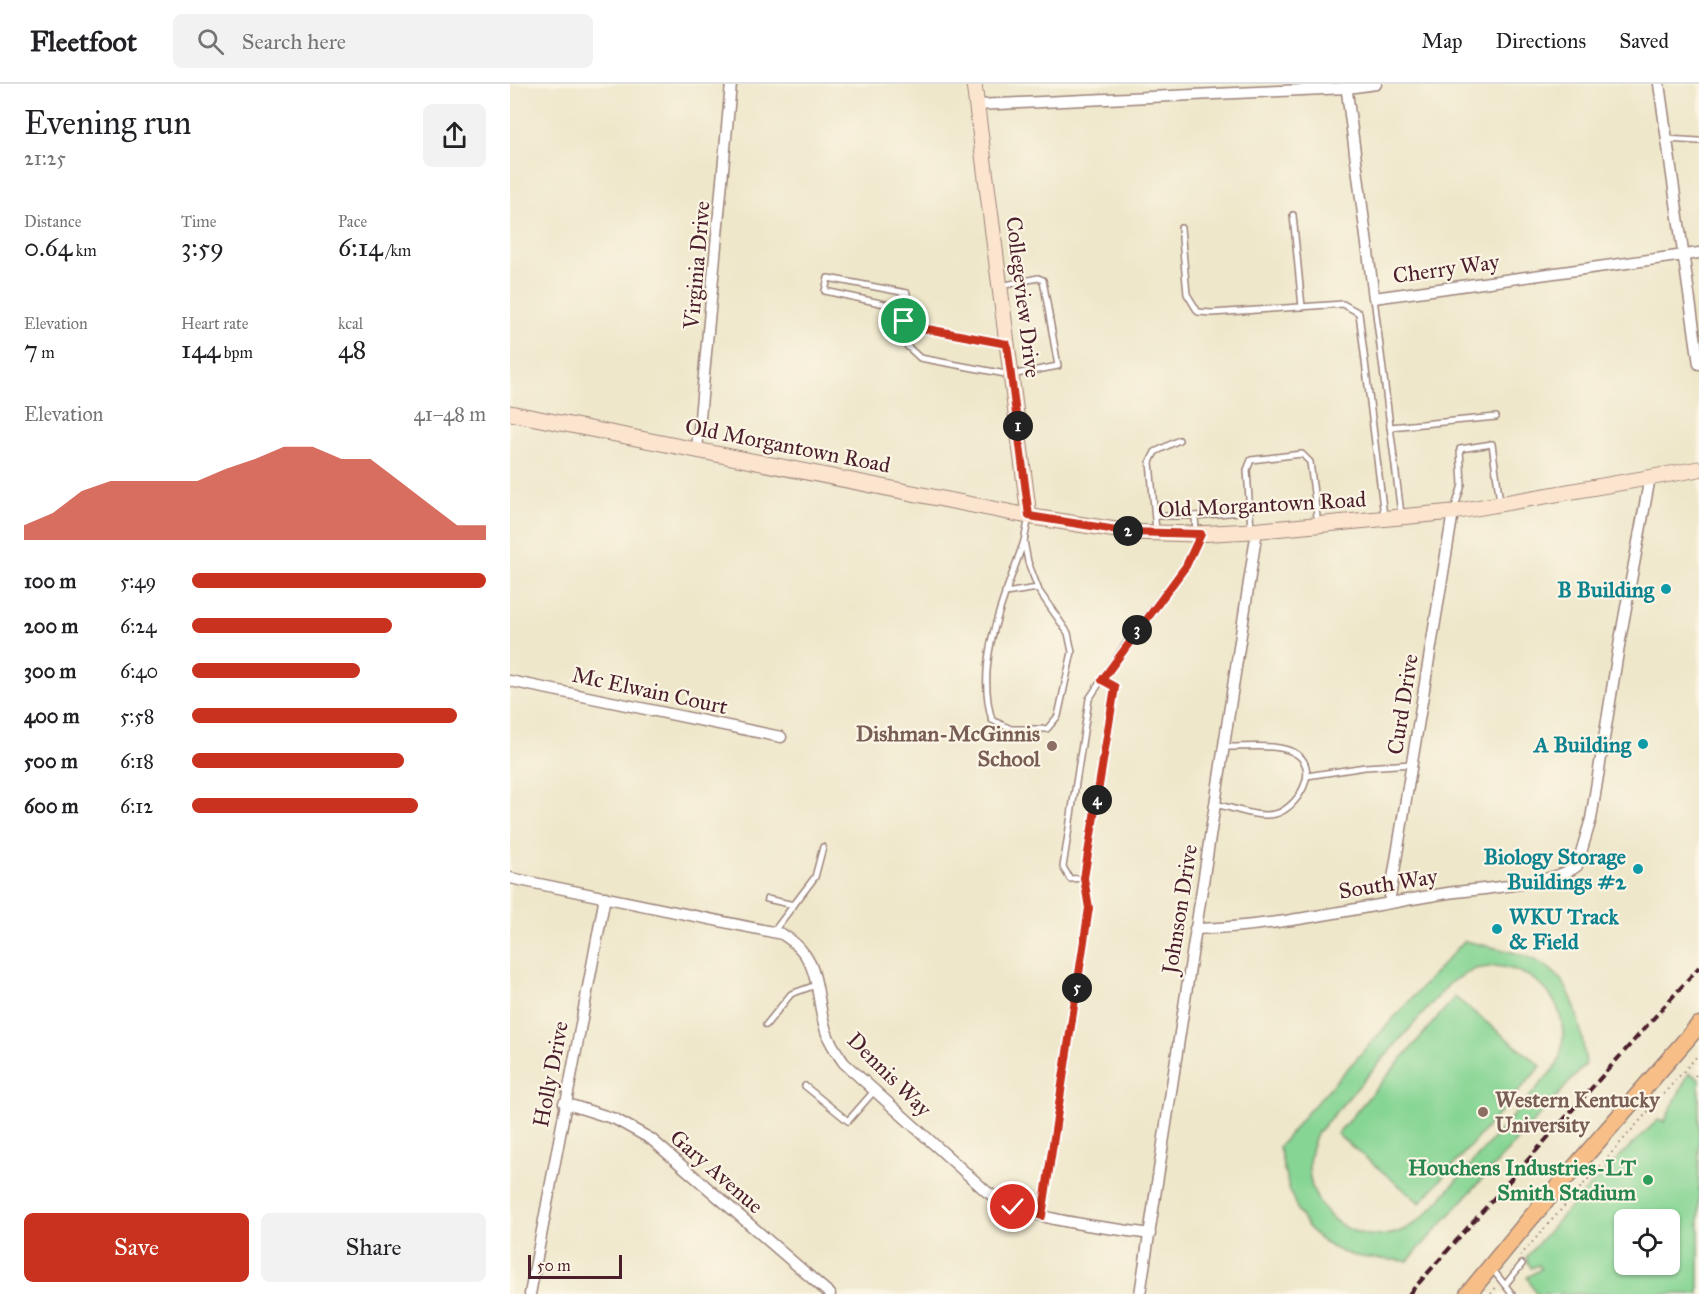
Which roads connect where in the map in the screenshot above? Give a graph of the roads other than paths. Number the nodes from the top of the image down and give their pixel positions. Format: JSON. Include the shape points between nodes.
{"nodes":[{"id":1,"x":732,"y":84,"type":"edge"},
{"id":2,"x":974,"y":84,"type":"edge"},
{"id":3,"x":1376,"y":84,"type":"edge"},
{"id":4,"x":1659,"y":84,"type":"edge"},
{"id":5,"x":1346,"y":86,"type":"edge"},
{"id":6,"x":976,"y":105,"type":"junction"},
{"id":7,"x":1666,"y":139,"type":"junction"},
{"id":8,"x":1699,"y":141,"type":"edge"},
{"id":9,"x":1293,"y":215,"type":"dead end"},
{"id":10,"x":1181,"y":228,"type":"dead end"},
{"id":11,"x":1699,"y":253,"type":"edge"},
{"id":12,"x":1682,"y":256,"type":"junction"},
{"id":13,"x":1000,"y":286,"type":"junction"},
{"id":14,"x":1374,"y":298,"type":"junction"},
{"id":15,"x":1302,"y":307,"type":"junction"},
{"id":16,"x":903,"y":308,"type":"junction"},
{"id":17,"x":910,"y":326,"type":"junction"},
{"id":18,"x":1007,"y":344,"type":"junction"},
{"id":19,"x":1699,"y":358,"type":"edge"},
{"id":20,"x":1011,"y":375,"type":"junction"},
{"id":21,"x":510,"y":413,"type":"edge"},
{"id":22,"x":1496,"y":417,"type":"dead end"},
{"id":23,"x":1390,"y":427,"type":"junction"},
{"id":24,"x":1179,"y":440,"type":"dead end"},
{"id":25,"x":697,"y":450,"type":"junction"},
{"id":26,"x":1699,"y":469,"type":"edge"},
{"id":27,"x":1650,"y":477,"type":"junction"},
{"id":28,"x":1500,"y":504,"type":"junction"},
{"id":29,"x":1250,"y":511,"type":"junction"},
{"id":30,"x":1453,"y":512,"type":"junction"},
{"id":31,"x":1029,"y":516,"type":"junction"},
{"id":32,"x":1155,"y":516,"type":"junction"},
{"id":33,"x":1195,"y":516,"type":"junction"},
{"id":34,"x":1401,"y":518,"type":"junction"},
{"id":35,"x":1384,"y":520,"type":"junction"},
{"id":36,"x":1318,"y":526,"type":"junction"},
{"id":37,"x":1254,"y":531,"type":"junction"},
{"id":38,"x":1156,"y":533,"type":"junction"},
{"id":39,"x":1198,"y":534,"type":"junction"},
{"id":40,"x":1024,"y":541,"type":"junction"},
{"id":41,"x":1038,"y":588,"type":"junction"},
{"id":42,"x":1005,"y":593,"type":"junction"},
{"id":43,"x":1102,"y":680,"type":"junction"},
{"id":44,"x":510,"y":681,"type":"edge"},
{"id":45,"x":781,"y":737,"type":"dead end"},
{"id":46,"x":1224,"y":747,"type":"junction"},
{"id":47,"x":1412,"y":764,"type":"junction"},
{"id":48,"x":1307,"y":776,"type":"junction"},
{"id":49,"x":1215,"y":804,"type":"junction"},
{"id":50,"x":823,"y":847,"type":"dead end"},
{"id":51,"x":510,"y":878,"type":"edge"},
{"id":52,"x":1084,"y":878,"type":"junction"},
{"id":53,"x":605,"y":897,"type":"junction"},
{"id":54,"x":767,"y":899,"type":"dead end"},
{"id":55,"x":1389,"y":903,"type":"junction"},
{"id":56,"x":794,"y":904,"type":"junction"},
{"id":57,"x":1195,"y":929,"type":"junction"},
{"id":58,"x":774,"y":931,"type":"junction"},
{"id":59,"x":817,"y":984,"type":"junction"},
{"id":60,"x":766,"y":1025,"type":"dead end"},
{"id":61,"x":1699,"y":1025,"type":"edge"},
{"id":62,"x":805,"y":1086,"type":"dead end"},
{"id":63,"x":874,"y":1090,"type":"junction"},
{"id":64,"x":564,"y":1103,"type":"junction"},
{"id":65,"x":1042,"y":1216,"type":"junction"},
{"id":66,"x":1149,"y":1234,"type":"junction"},
{"id":67,"x":1520,"y":1262,"type":"road end"},
{"id":68,"x":1490,"y":1267,"type":"junction"},
{"id":69,"x":1503,"y":1283,"type":"junction"},
{"id":70,"x":530,"y":1294,"type":"edge"},
{"id":71,"x":830,"y":1294,"type":"edge"},
{"id":72,"x":1140,"y":1294,"type":"edge"},
{"id":73,"x":1468,"y":1294,"type":"edge"},
{"id":74,"x":1512,"y":1294,"type":"edge"}],
"edges":[{"from":1,"to":25,"type":"street","name":"Virginia Drive"},
{"from":2,"to":6,"type":"street","name":"Collegeview Drive"},
{"from":3,"to":5,"type":"street"},
{"from":4,"to":7,"type":"street"},
{"from":5,"to":6,"type":"street"},
{"from":5,"to":14,"type":"street","name":"Cherry Way"},
{"from":6,"to":13,"type":"street","name":"Collegeview Drive"},
{"from":7,"to":8,"type":"lane"},
{"from":7,"to":12,"type":"street"},
{"from":9,"to":15,"type":"lane"},
{"from":10,"to":15,"type":"lane","via":[[1187,294],[1198,312]]},
{"from":11,"to":12,"type":"street","name":"Cherry Way"},
{"from":12,"to":14,"type":"street","name":"Cherry Way"},
{"from":12,"to":19,"type":"street"},
{"from":13,"to":18,"type":"street","name":"Collegeview Drive"},
{"from":13,"to":20,"type":"lane","via":[[1043,280],[1058,362],[1054,368]]},
{"from":14,"to":23,"type":"lane"},
{"from":15,"to":35,"type":"lane","via":[[1343,304],[1359,314]]},
{"from":16,"to":16,"type":"lane","via":[[907,293],[828,278],[825,291]]},
{"from":16,"to":17,"type":"lane","via":[[904,321]]},
{"from":17,"to":18,"type":"lane"},
{"from":17,"to":20,"type":"lane","via":[[907,346],[920,358]]},
{"from":18,"to":20,"type":"street","name":"Collegeview Drive"},
{"from":20,"to":31,"type":"street","name":"Collegeview Drive"},
{"from":21,"to":25,"type":"street","name":"Old Morgantown Road"},
{"from":22,"to":23,"type":"lane"},
{"from":23,"to":34,"type":"lane"},
{"from":24,"to":32,"type":"lane","via":[[1155,452],[1150,462]]},
{"from":25,"to":31,"type":"street","name":"Old Morgantown Road"},
{"from":26,"to":27,"type":"street","name":"Old Morgantown Road"},
{"from":27,"to":28,"type":"street","name":"Old Morgantown Road"},
{"from":27,"to":55,"type":"street","name":"South Way","via":[[1598,784],[1581,860],[1571,871],[1540,879]]},
{"from":28,"to":30,"type":"street","name":"Old Morgantown Road"},
{"from":28,"to":30,"type":"lane","via":[[1492,444],[1460,449],[1462,485]]},
{"from":29,"to":33,"type":"lane"},
{"from":29,"to":36,"type":"lane","via":[[1247,470],[1251,460],[1302,454],[1310,462]]},
{"from":29,"to":37,"type":"lane"},
{"from":30,"to":34,"type":"street","name":"Old Morgantown Road"},
{"from":30,"to":47,"type":"street","name":"Curd Drive"},
{"from":31,"to":38,"type":"street","name":"Old Morgantown Road","via":[[1096,528]]},
{"from":31,"to":40,"type":"lane"},
{"from":32,"to":33,"type":"lane"},
{"from":32,"to":38,"type":"lane"},
{"from":33,"to":39,"type":"lane"},
{"from":34,"to":35,"type":"street","name":"Old Morgantown Road"},
{"from":35,"to":36,"type":"street","name":"Old Morgantown Road"},
{"from":36,"to":37,"type":"street","name":"Old Morgantown Road"},
{"from":37,"to":39,"type":"street","name":"Old Morgantown Road"},
{"from":37,"to":46,"type":"street","name":"Johnson Drive"},
{"from":38,"to":39,"type":"street","name":"Old Morgantown Road"},
{"from":39,"to":43,"type":"lane","via":[[1186,566]]},
{"from":40,"to":41,"type":"lane"},
{"from":40,"to":42,"type":"lane"},
{"from":41,"to":42,"type":"lane"},
{"from":41,"to":42,"type":"lane","via":[[1068,633],[1072,652],[1058,716],[1047,729],[1011,729],[992,720],[987,703],[990,645]]},
{"from":43,"to":52,"type":"lane","via":[[1115,687]]},
{"from":43,"to":52,"type":"lane","via":[[1089,699],[1063,867],[1070,879]]},
{"from":44,"to":45,"type":"street","name":"Mc Elwain Court"},
{"from":46,"to":48,"type":"lane","via":[[1287,750],[1298,755]]},
{"from":46,"to":49,"type":"street","name":"Johnson Drive"},
{"from":47,"to":48,"type":"lane"},
{"from":47,"to":55,"type":"street","name":"Curd Drive"},
{"from":48,"to":49,"type":"lane","via":[[1295,800],[1276,814]]},
{"from":49,"to":57,"type":"street","name":"Johnson Drive"},
{"from":50,"to":56,"type":"lane","via":[[815,877]]},
{"from":51,"to":53,"type":"street","name":"Dennis Way"},
{"from":52,"to":65,"type":"lane","via":[[1089,908]]},
{"from":53,"to":58,"type":"street","name":"Dennis Way"},
{"from":53,"to":64,"type":"street","name":"Holly Drive"},
{"from":54,"to":56,"type":"lane"},
{"from":55,"to":57,"type":"street","name":"South Way"},
{"from":56,"to":58,"type":"lane"},
{"from":57,"to":66,"type":"street","name":"Johnson Drive"},
{"from":58,"to":59,"type":"street","name":"Dennis Way","via":[[794,941],[803,951]]},
{"from":59,"to":60,"type":"lane","via":[[791,994]]},
{"from":59,"to":63,"type":"street","name":"Dennis Way","via":[[831,1044],[844,1063]]},
{"from":61,"to":68,"type":"main road"},
{"from":62,"to":63,"type":"lane","via":[[848,1120]]},
{"from":63,"to":65,"type":"street","name":"Dennis Way","via":[[987,1191],[1013,1207]]},
{"from":64,"to":70,"type":"street","name":"Holly Drive"},
{"from":64,"to":71,"type":"street","name":"Gary Avenue","via":[[615,1119],[651,1139]]},
{"from":65,"to":66,"type":"street","name":"Dennis Way"},
{"from":66,"to":72,"type":"street","name":"Johnson Drive"},
{"from":67,"to":69,"type":"lane"},
{"from":68,"to":69,"type":"lane"},
{"from":68,"to":73,"type":"main road"},
{"from":69,"to":74,"type":"lane"}]}
